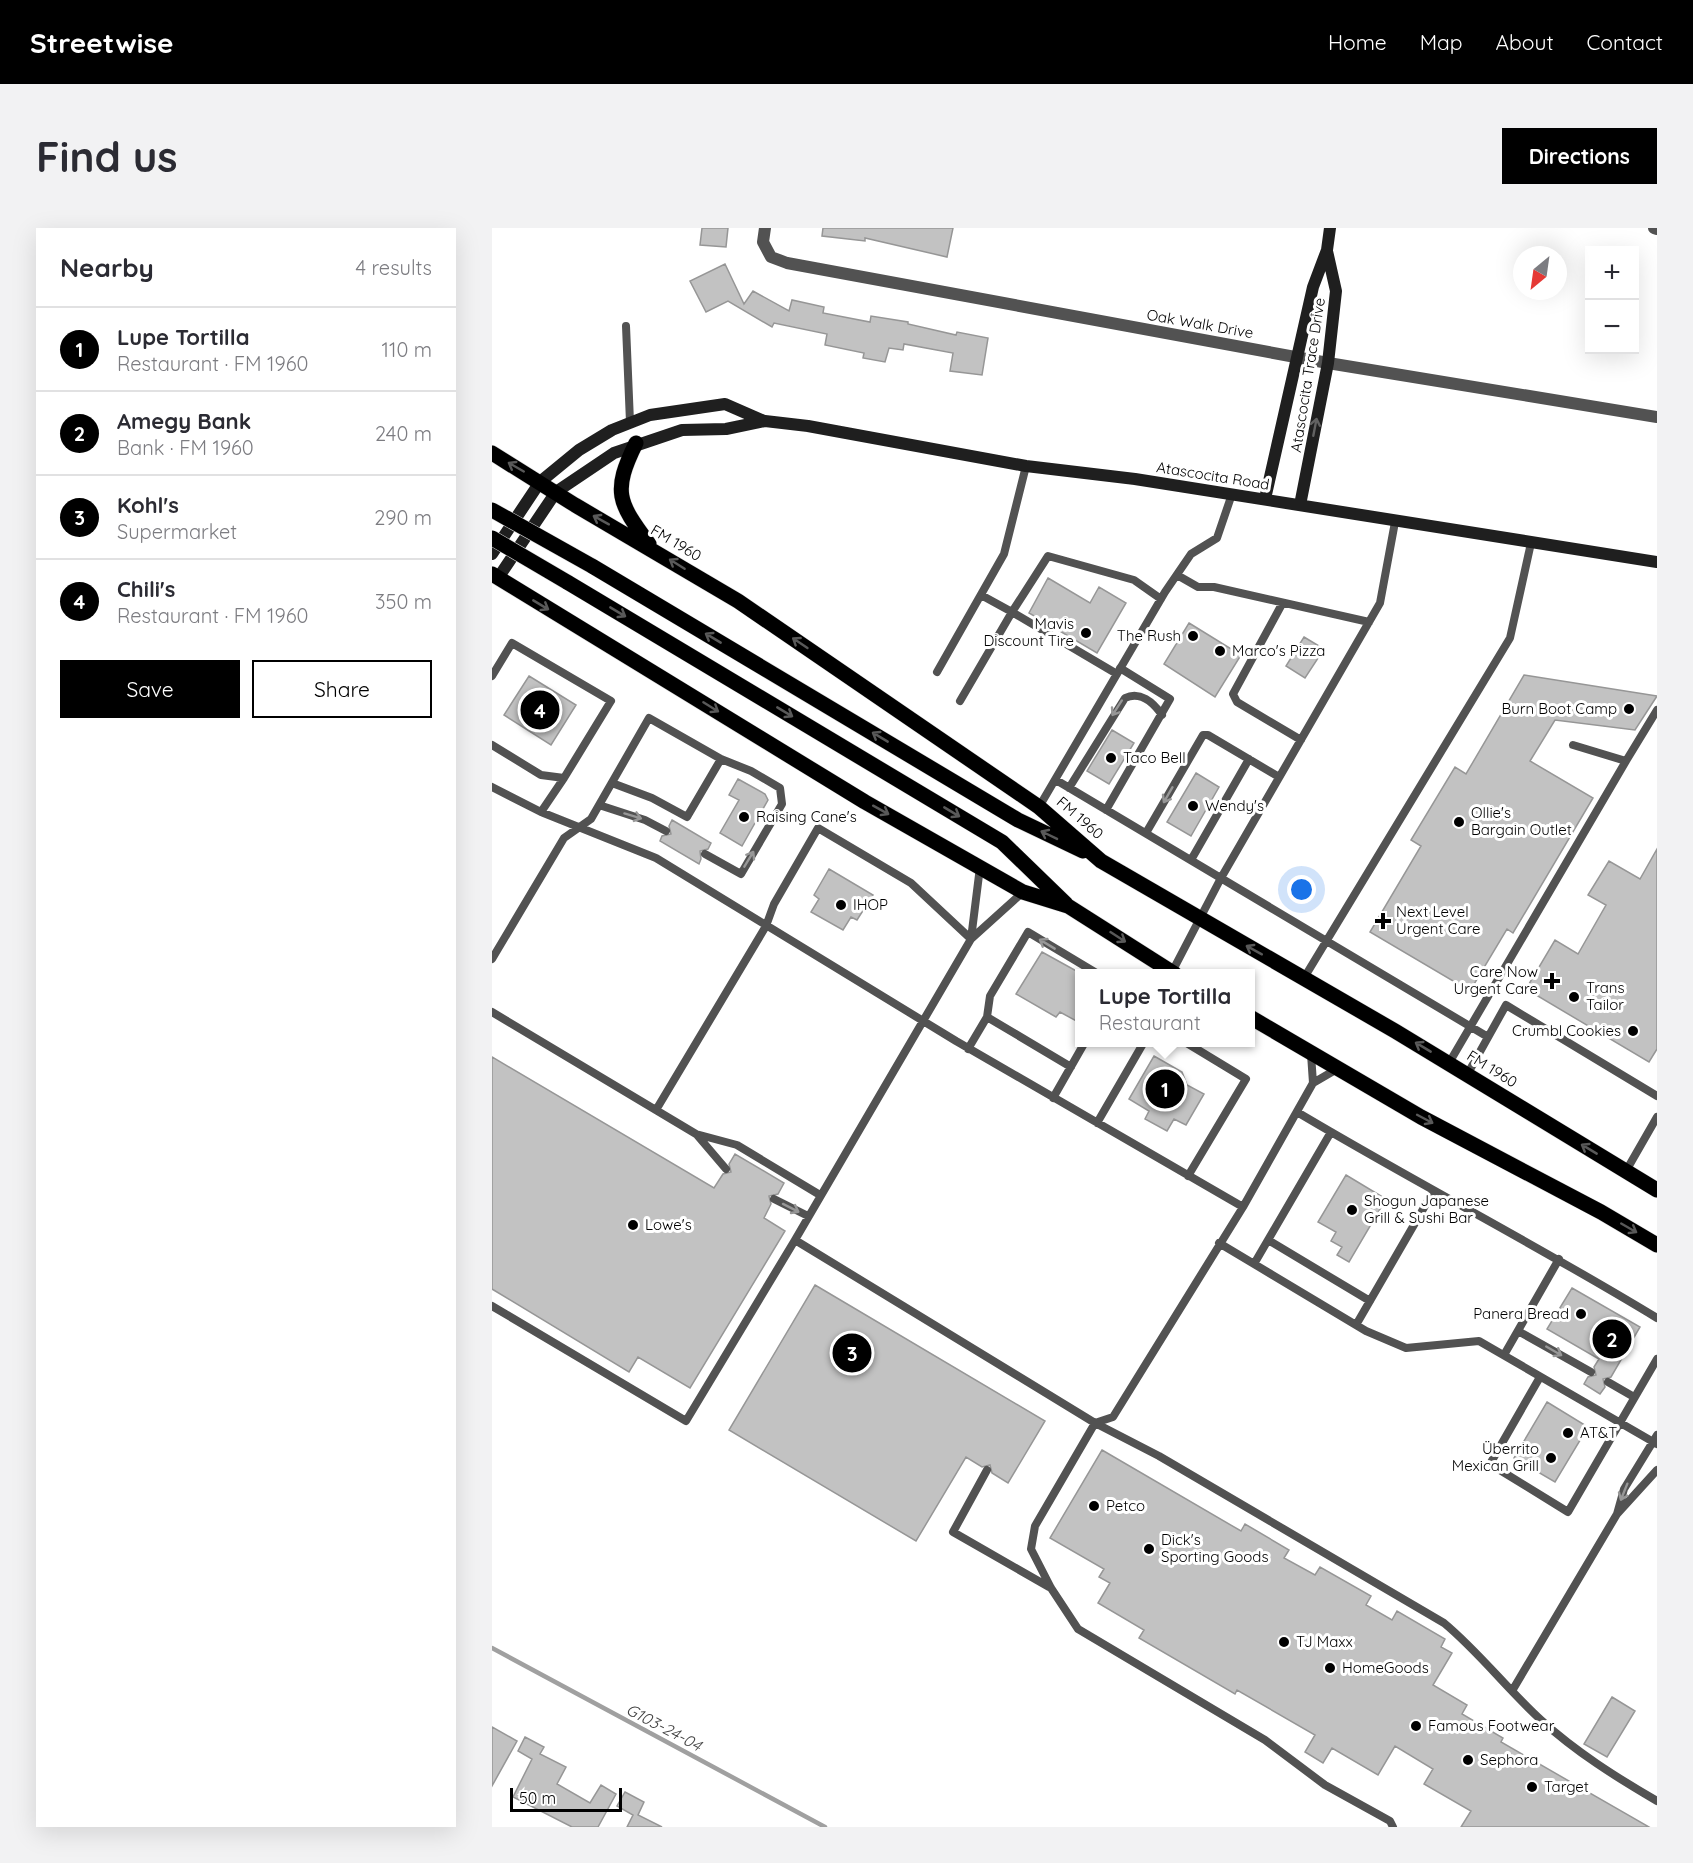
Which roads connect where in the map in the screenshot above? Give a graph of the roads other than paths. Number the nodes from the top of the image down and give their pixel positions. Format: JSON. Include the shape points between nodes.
{"nodes":[{"id":1,"x":765,"y":228,"type":"edge"},
{"id":2,"x":1330,"y":228,"type":"edge"},
{"id":3,"x":1327,"y":250,"type":"junction"},
{"id":4,"x":626,"y":326,"type":"dead end"},
{"id":5,"x":1298,"y":356,"type":"junction"},
{"id":6,"x":1328,"y":363,"type":"junction"},
{"id":7,"x":1657,"y":417,"type":"edge"},
{"id":8,"x":765,"y":421,"type":"junction"},
{"id":9,"x":630,"y":422,"type":"junction"},
{"id":10,"x":636,"y":443,"type":"junction"},
{"id":11,"x":492,"y":453,"type":"edge"},
{"id":12,"x":1026,"y":466,"type":"junction"},
{"id":13,"x":540,"y":482,"type":"junction"},
{"id":14,"x":555,"y":492,"type":"junction"},
{"id":15,"x":1232,"y":494,"type":"junction"},
{"id":16,"x":1265,"y":499,"type":"junction"},
{"id":17,"x":1300,"y":505,"type":"junction"},
{"id":18,"x":492,"y":510,"type":"edge"},
{"id":19,"x":1395,"y":522,"type":"junction"},
{"id":20,"x":492,"y":538,"type":"edge"},
{"id":21,"x":1532,"y":543,"type":"junction"},
{"id":22,"x":652,"y":549,"type":"junction"},
{"id":23,"x":492,"y":554,"type":"edge"},
{"id":24,"x":1657,"y":562,"type":"edge"},
{"id":25,"x":1177,"y":575,"type":"junction"},
{"id":26,"x":494,"y":580,"type":"edge"},
{"id":27,"x":981,"y":595,"type":"junction"},
{"id":28,"x":1161,"y":599,"type":"junction"},
{"id":29,"x":1282,"y":604,"type":"junction"},
{"id":30,"x":1012,"y":612,"type":"junction"},
{"id":31,"x":1369,"y":622,"type":"junction"},
{"id":32,"x":1118,"y":671,"type":"junction"},
{"id":33,"x":937,"y":672,"type":"dead end"},
{"id":34,"x":492,"y":676,"type":"edge"},
{"id":35,"x":960,"y":701,"type":"dead end"},
{"id":36,"x":1657,"y":710,"type":"edge"},
{"id":37,"x":1162,"y":715,"type":"junction"},
{"id":38,"x":1301,"y":740,"type":"junction"},
{"id":39,"x":492,"y":745,"type":"edge"},
{"id":40,"x":1573,"y":745,"type":"dead end"},
{"id":41,"x":721,"y":759,"type":"junction"},
{"id":42,"x":1249,"y":759,"type":"junction"},
{"id":43,"x":1626,"y":761,"type":"junction"},
{"id":44,"x":1280,"y":777,"type":"junction"},
{"id":45,"x":564,"y":778,"type":"junction"},
{"id":46,"x":1056,"y":780,"type":"junction"},
{"id":47,"x":612,"y":783,"type":"junction"},
{"id":48,"x":492,"y":787,"type":"edge"},
{"id":49,"x":1069,"y":788,"type":"junction"},
{"id":50,"x":599,"y":805,"type":"junction"},
{"id":51,"x":1039,"y":807,"type":"junction"},
{"id":52,"x":1106,"y":810,"type":"junction"},
{"id":53,"x":541,"y":812,"type":"junction"},
{"id":54,"x":577,"y":827,"type":"junction"},
{"id":55,"x":666,"y":831,"type":"dead end"},
{"id":56,"x":1146,"y":833,"type":"junction"},
{"id":57,"x":705,"y":854,"type":"dead end"},
{"id":58,"x":1191,"y":860,"type":"junction"},
{"id":59,"x":1101,"y":861,"type":"junction"},
{"id":60,"x":980,"y":867,"type":"junction"},
{"id":61,"x":1221,"y":878,"type":"junction"},
{"id":62,"x":1023,"y":892,"type":"junction"},
{"id":63,"x":1068,"y":906,"type":"junction"},
{"id":64,"x":1200,"y":919,"type":"junction"},
{"id":65,"x":766,"y":926,"type":"junction"},
{"id":66,"x":971,"y":939,"type":"junction"},
{"id":67,"x":1326,"y":940,"type":"junction"},
{"id":68,"x":492,"y":959,"type":"edge"},
{"id":69,"x":1090,"y":969,"type":"edge"},
{"id":70,"x":1167,"y":969,"type":"edge"},
{"id":71,"x":1175,"y":969,"type":"edge"},
{"id":72,"x":1304,"y":978,"type":"junction"},
{"id":73,"x":492,"y":1012,"type":"edge"},
{"id":74,"x":987,"y":1017,"type":"junction"},
{"id":75,"x":1255,"y":1019,"type":"edge"},
{"id":76,"x":921,"y":1020,"type":"junction"},
{"id":77,"x":1470,"y":1026,"type":"junction"},
{"id":78,"x":1488,"y":1037,"type":"junction"},
{"id":79,"x":1082,"y":1047,"type":"edge"},
{"id":80,"x":1141,"y":1047,"type":"edge"},
{"id":81,"x":1193,"y":1047,"type":"edge"},
{"id":82,"x":968,"y":1048,"type":"junction"},
{"id":83,"x":1311,"y":1052,"type":"junction"},
{"id":84,"x":1449,"y":1064,"type":"junction"},
{"id":85,"x":1071,"y":1067,"type":"junction"},
{"id":86,"x":1339,"y":1068,"type":"junction"},
{"id":87,"x":1467,"y":1075,"type":"junction"},
{"id":88,"x":1313,"y":1083,"type":"junction"},
{"id":89,"x":1657,"y":1096,"type":"edge"},
{"id":90,"x":1053,"y":1098,"type":"junction"},
{"id":91,"x":656,"y":1110,"type":"junction"},
{"id":92,"x":1297,"y":1112,"type":"junction"},
{"id":93,"x":1657,"y":1117,"type":"edge"},
{"id":94,"x":1096,"y":1123,"type":"junction"},
{"id":95,"x":1331,"y":1132,"type":"junction"},
{"id":96,"x":696,"y":1134,"type":"junction"},
{"id":97,"x":726,"y":1169,"type":"dead end"},
{"id":98,"x":1626,"y":1171,"type":"junction"},
{"id":99,"x":1188,"y":1176,"type":"junction"},
{"id":100,"x":1657,"y":1190,"type":"edge"},
{"id":101,"x":1433,"y":1192,"type":"junction"},
{"id":102,"x":820,"y":1195,"type":"junction"},
{"id":103,"x":774,"y":1199,"type":"dead end"},
{"id":104,"x":1242,"y":1207,"type":"junction"},
{"id":105,"x":808,"y":1216,"type":"junction"},
{"id":106,"x":795,"y":1240,"type":"junction"},
{"id":107,"x":1268,"y":1240,"type":"junction"},
{"id":108,"x":1219,"y":1243,"type":"junction"},
{"id":109,"x":1657,"y":1245,"type":"edge"},
{"id":110,"x":1559,"y":1259,"type":"junction"},
{"id":111,"x":1254,"y":1264,"type":"junction"},
{"id":112,"x":1370,"y":1301,"type":"junction"},
{"id":113,"x":492,"y":1305,"type":"edge"},
{"id":114,"x":1657,"y":1318,"type":"edge"},
{"id":115,"x":1356,"y":1325,"type":"junction"},
{"id":116,"x":1518,"y":1331,"type":"junction"},
{"id":117,"x":1504,"y":1355,"type":"junction"},
{"id":118,"x":1657,"y":1359,"type":"edge"},
{"id":119,"x":1590,"y":1372,"type":"dead end"},
{"id":120,"x":1540,"y":1377,"type":"junction"},
{"id":121,"x":1608,"y":1382,"type":"dead end"},
{"id":122,"x":1634,"y":1397,"type":"junction"},
{"id":123,"x":1620,"y":1422,"type":"junction"},
{"id":124,"x":1095,"y":1423,"type":"junction"},
{"id":125,"x":1656,"y":1440,"type":"edge"},
{"id":126,"x":987,"y":1470,"type":"dead end"},
{"id":127,"x":1657,"y":1470,"type":"edge"},
{"id":128,"x":1617,"y":1514,"type":"junction"},
{"id":129,"x":1051,"y":1588,"type":"junction"},
{"id":130,"x":1512,"y":1691,"type":"junction"},
{"id":131,"x":1657,"y":1801,"type":"edge"},
{"id":132,"x":1393,"y":1827,"type":"edge"}],
"edges":[{"from":1,"to":5,"type":"street","name":"Oak Walk Drive","via":[[763,242],[771,257],[787,263]]},
{"from":2,"to":3,"type":"main road","name":"Atascocita Trace Drive"},
{"from":3,"to":5,"type":"main road","name":"Atascocita Trace Drive","via":[[1313,287]]},
{"from":3,"to":6,"type":"main road","name":"Atascocita Trace Drive","via":[[1336,291]]},
{"from":4,"to":9,"type":"lane"},
{"from":5,"to":6,"type":"street","name":"Oak Walk Drive"},
{"from":5,"to":16,"type":"main road","name":"Atascocita Trace Drive"},
{"from":6,"to":7,"type":"street","name":"Oak Walk Drive"},
{"from":17,"to":6,"type":"main road","name":"Atascocita Trace Drive","one_way":true},
{"from":8,"to":9,"type":"main road","name":"Atascocita Road","via":[[725,404],[683,408]]},
{"from":8,"to":10,"type":"main road","name":"Atascocita Road","via":[[726,429],[682,430]]},
{"from":8,"to":12,"type":"main road","name":"Atascocita Road"},
{"from":9,"to":13,"type":"main road","name":"Atascocita Road","via":[[579,450]]},
{"from":10,"to":14,"type":"main road","name":"Atascocita Road"},
{"from":10,"to":22,"type":"main road","via":[[624,468],[624,510]]},
{"from":13,"to":11,"type":"main road","name":"FM 1960","number":"FM 1960","one_way":true},
{"from":12,"to":15,"type":"main road","name":"Atascocita Road"},
{"from":12,"to":27,"type":"lane","via":[[1004,554]]},
{"from":13,"to":14,"type":"main road","name":"FM 1960","number":"FM 1960"},
{"from":13,"to":23,"type":"main road","name":"Atascocita Road"},
{"from":22,"to":14,"type":"main road","name":"FM 1960","number":"FM 1960","one_way":true},
{"from":14,"to":26,"type":"main road","name":"Atascocita Road"},
{"from":15,"to":16,"type":"main road","name":"Atascocita Road"},
{"from":15,"to":25,"type":"lane","via":[[1217,538],[1191,555]]},
{"from":16,"to":17,"type":"main road","name":"Atascocita Road"},
{"from":17,"to":19,"type":"main road","name":"Atascocita Road"},
{"from":59,"to":18,"type":"main road","one_way":true,"bridge":true,"via":[[1018,820]]},
{"from":19,"to":21,"type":"main road","name":"Atascocita Road"},
{"from":19,"to":31,"type":"lane","via":[[1380,603]]},
{"from":20,"to":63,"type":"main road","one_way":true,"bridge":true,"via":[[1002,842]]},
{"from":21,"to":24,"type":"main road","name":"Atascocita Road"},
{"from":21,"to":67,"type":"lane","via":[[1510,638]]},
{"from":51,"to":22,"type":"main road","name":"FM 1960","number":"FM 1960","one_way":true,"via":[[738,601]]},
{"from":25,"to":28,"type":"lane"},
{"from":25,"to":29,"type":"lane","via":[[1198,587],[1214,587]]},
{"from":26,"to":60,"type":"main road","one_way":true},
{"from":27,"to":30,"type":"lane"},
{"from":27,"to":33,"type":"lane"},
{"from":28,"to":30,"type":"lane","via":[[1134,580],[1048,556]]},
{"from":28,"to":32,"type":"lane"},
{"from":29,"to":31,"type":"lane"},
{"from":29,"to":38,"type":"lane","via":[[1233,694],[1236,702]]},
{"from":30,"to":32,"type":"lane"},
{"from":30,"to":35,"type":"lane"},
{"from":31,"to":38,"type":"lane"},
{"from":32,"to":37,"type":"lane","via":[[1169,697]]},
{"from":32,"to":46,"type":"lane"},
{"from":34,"to":45,"type":"lane","via":[[512,643],[611,701]]},
{"from":36,"to":43,"type":"lane"},
{"from":37,"to":49,"type":"lane","one_way":true,"via":[[1139,696],[1125,698]]},
{"from":37,"to":52,"type":"lane"},
{"from":38,"to":44,"type":"lane"},
{"from":39,"to":45,"type":"lane","via":[[541,775]]},
{"from":40,"to":43,"type":"lane"},
{"from":41,"to":47,"type":"lane","via":[[687,817]]},
{"from":41,"to":47,"type":"lane","via":[[650,718]]},
{"from":57,"to":41,"type":"lane","one_way":true,"via":[[741,874],[782,804],[780,788]]},
{"from":42,"to":44,"type":"lane"},
{"from":42,"to":56,"type":"lane","one_way":true,"via":[[1203,735]]},
{"from":42,"to":58,"type":"lane"},
{"from":43,"to":77,"type":"lane"},
{"from":44,"to":61,"type":"lane"},
{"from":45,"to":53,"type":"lane"},
{"from":46,"to":49,"type":"lane"},
{"from":46,"to":51,"type":"lane"},
{"from":47,"to":50,"type":"lane"},
{"from":48,"to":53,"type":"lane"},
{"from":49,"to":52,"type":"lane"},
{"from":50,"to":54,"type":"lane","via":[[591,819]]},
{"from":50,"to":55,"type":"lane","one_way":true,"via":[[645,819]]},
{"from":51,"to":59,"type":"main road","name":"FM 1960","number":"FM 1960"},
{"from":52,"to":56,"type":"lane"},
{"from":53,"to":54,"type":"lane"},
{"from":54,"to":65,"type":"lane","via":[[656,858]]},
{"from":54,"to":68,"type":"lane","via":[[564,838]]},
{"from":56,"to":58,"type":"lane"},
{"from":58,"to":61,"type":"lane"},
{"from":59,"to":64,"type":"main road","name":"FM 1960","number":"FM 1960"},
{"from":60,"to":62,"type":"main road"},
{"from":60,"to":66,"type":"lane"},
{"from":61,"to":64,"type":"lane"},
{"from":61,"to":67,"type":"lane"},
{"from":62,"to":63,"type":"main road"},
{"from":62,"to":66,"type":"lane"},
{"from":63,"to":70,"type":"main road","one_way":true},
{"from":64,"to":71,"type":"lane"},
{"from":72,"to":64,"type":"main road","name":"FM 1960","number":"FM 1960","one_way":true},
{"from":65,"to":66,"type":"lane","via":[[774,904],[818,828],[911,883]]},
{"from":65,"to":76,"type":"lane"},
{"from":65,"to":91,"type":"lane"},
{"from":66,"to":76,"type":"lane"},
{"from":67,"to":72,"type":"lane"},
{"from":67,"to":77,"type":"lane"},
{"from":69,"to":74,"type":"lane","one_way":true,"via":[[1028,932],[990,996]]},
{"from":84,"to":72,"type":"main road","name":"FM 1960","number":"FM 1960","one_way":true},
{"from":73,"to":91,"type":"lane"},
{"from":74,"to":82,"type":"lane"},
{"from":74,"to":85,"type":"lane"},
{"from":75,"to":83,"type":"main road"},
{"from":76,"to":82,"type":"lane"},
{"from":76,"to":102,"type":"lane"},
{"from":77,"to":78,"type":"lane"},
{"from":77,"to":84,"type":"lane"},
{"from":78,"to":87,"type":"lane"},
{"from":78,"to":89,"type":"lane","via":[[1506,1005]]},
{"from":79,"to":85,"type":"lane"},
{"from":80,"to":94,"type":"lane"},
{"from":81,"to":99,"type":"lane","via":[[1246,1078]]},
{"from":82,"to":90,"type":"lane"},
{"from":83,"to":86,"type":"main road"},
{"from":83,"to":88,"type":"lane"},
{"from":84,"to":87,"type":"main road","name":"FM 1960","number":"FM 1960"},
{"from":85,"to":90,"type":"lane"},
{"from":86,"to":88,"type":"lane"},
{"from":86,"to":109,"type":"main road","one_way":true},
{"from":98,"to":87,"type":"main road","name":"FM 1960","number":"FM 1960","one_way":true},
{"from":88,"to":92,"type":"lane"},
{"from":90,"to":94,"type":"lane"},
{"from":91,"to":96,"type":"lane"},
{"from":92,"to":95,"type":"lane"},
{"from":92,"to":104,"type":"lane"},
{"from":93,"to":98,"type":"lane"},
{"from":94,"to":99,"type":"lane"},
{"from":95,"to":101,"type":"lane"},
{"from":95,"to":107,"type":"lane"},
{"from":96,"to":97,"type":"lane"},
{"from":96,"to":102,"type":"lane","via":[[737,1145]]},
{"from":98,"to":100,"type":"main road","name":"FM 1960","number":"FM 1960"},
{"from":99,"to":104,"type":"lane"},
{"from":101,"to":110,"type":"lane","via":[[1485,1216]]},
{"from":101,"to":112,"type":"lane"},
{"from":102,"to":105,"type":"lane"},
{"from":103,"to":105,"type":"lane","one_way":true},
{"from":104,"to":108,"type":"lane"},
{"from":105,"to":106,"type":"lane"},
{"from":106,"to":113,"type":"lane","via":[[686,1421]]},
{"from":106,"to":124,"type":"lane"},
{"from":107,"to":111,"type":"lane"},
{"from":107,"to":112,"type":"lane"},
{"from":108,"to":111,"type":"lane"},
{"from":108,"to":124,"type":"lane","via":[[1113,1417]]},
{"from":110,"to":114,"type":"lane"},
{"from":110,"to":116,"type":"lane"},
{"from":111,"to":115,"type":"lane"},
{"from":112,"to":115,"type":"lane"},
{"from":115,"to":117,"type":"lane","via":[[1406,1348],[1479,1341]]},
{"from":116,"to":117,"type":"lane"},
{"from":116,"to":119,"type":"lane","one_way":true},
{"from":117,"to":120,"type":"lane"},
{"from":118,"to":122,"type":"lane"},
{"from":120,"to":123,"type":"lane"},
{"from":120,"to":123,"type":"lane","via":[[1490,1464],[1568,1512]]},
{"from":121,"to":122,"type":"lane"},
{"from":122,"to":123,"type":"lane"},
{"from":123,"to":125,"type":"lane"},
{"from":124,"to":129,"type":"lane","via":[[1035,1526],[1031,1549]]},
{"from":124,"to":130,"type":"lane","via":[[1167,1460],[1444,1623]]},
{"from":125,"to":128,"type":"lane","one_way":true,"via":[[1624,1489]]},
{"from":126,"to":129,"type":"lane","via":[[953,1532]]},
{"from":127,"to":128,"type":"lane"},
{"from":128,"to":130,"type":"lane"},
{"from":129,"to":132,"type":"lane","via":[[1078,1629],[1265,1740],[1325,1785],[1390,1821]]},
{"from":130,"to":131,"type":"lane","via":[[1542,1721],[1611,1775]]}]}
